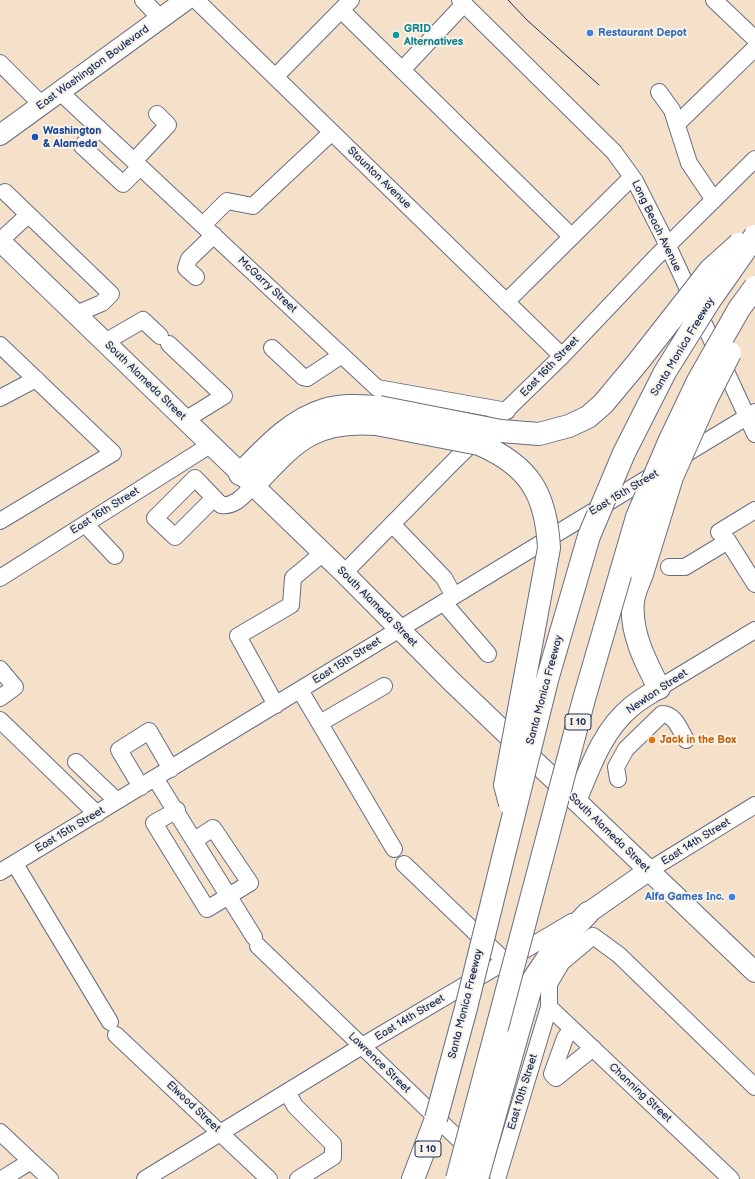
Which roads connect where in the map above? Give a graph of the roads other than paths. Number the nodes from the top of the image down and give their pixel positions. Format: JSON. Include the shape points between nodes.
{"nodes":[{"id":1,"x":143,"y":0,"type":"edge"},
{"id":2,"x":186,"y":0,"type":"edge"},
{"id":3,"x":196,"y":0,"type":"edge"},
{"id":4,"x":714,"y":0,"type":"edge"},
{"id":5,"x":462,"y":2,"type":"edge"},
{"id":6,"x":346,"y":5,"type":"edge"},
{"id":7,"x":161,"y":19,"type":"junction"},
{"id":8,"x":755,"y":39,"type":"edge"},
{"id":9,"x":755,"y":48,"type":"edge"},
{"id":10,"x":0,"y":63,"type":"edge"},
{"id":11,"x":402,"y":70,"type":"junction"},
{"id":12,"x":275,"y":77,"type":"junction"},
{"id":13,"x":60,"y":92,"type":"junction"},
{"id":14,"x":659,"y":92,"type":"dead end"},
{"id":15,"x":42,"y":105,"type":"junction"},
{"id":16,"x":157,"y":114,"type":"dead end"},
{"id":17,"x":677,"y":124,"type":"junction"},
{"id":18,"x":99,"y":128,"type":"junction"},
{"id":19,"x":332,"y":132,"type":"junction"},
{"id":20,"x":0,"y":135,"type":"edge"},
{"id":21,"x":755,"y":160,"type":"edge"},
{"id":22,"x":137,"y":164,"type":"junction"},
{"id":23,"x":632,"y":177,"type":"junction"},
{"id":24,"x":5,"y":192,"type":"dead end"},
{"id":25,"x":714,"y":200,"type":"junction"},
{"id":26,"x":28,"y":215,"type":"junction"},
{"id":27,"x":208,"y":230,"type":"junction"},
{"id":28,"x":755,"y":230,"type":"edge"},
{"id":29,"x":755,"y":236,"type":"edge"},
{"id":30,"x":572,"y":237,"type":"junction"},
{"id":31,"x":1,"y":244,"type":"edge"},
{"id":32,"x":668,"y":246,"type":"junction"},
{"id":33,"x":196,"y":277,"type":"dead end"},
{"id":34,"x":755,"y":287,"type":"edge"},
{"id":35,"x":506,"y":302,"type":"junction"},
{"id":36,"x":755,"y":308,"type":"edge"},
{"id":37,"x":76,"y":314,"type":"junction"},
{"id":38,"x":105,"y":342,"type":"junction"},
{"id":39,"x":0,"y":345,"type":"edge"},
{"id":40,"x":272,"y":348,"type":"dead end"},
{"id":41,"x":342,"y":355,"type":"junction"},
{"id":42,"x":562,"y":356,"type":"junction"},
{"id":43,"x":36,"y":379,"type":"junction"},
{"id":44,"x":0,"y":398,"type":"edge"},
{"id":45,"x":506,"y":411,"type":"junction"},
{"id":46,"x":751,"y":415,"type":"edge"},
{"id":47,"x":378,"y":416,"type":"junction"},
{"id":48,"x":185,"y":420,"type":"junction"},
{"id":49,"x":755,"y":434,"type":"edge"},
{"id":50,"x":210,"y":445,"type":"junction"},
{"id":51,"x":167,"y":472,"type":"junction"},
{"id":52,"x":247,"y":480,"type":"junction"},
{"id":53,"x":184,"y":489,"type":"junction"},
{"id":54,"x":214,"y":498,"type":"junction"},
{"id":55,"x":755,"y":510,"type":"edge"},
{"id":56,"x":0,"y":521,"type":"edge"},
{"id":57,"x":86,"y":524,"type":"junction"},
{"id":58,"x":392,"y":524,"type":"junction"},
{"id":59,"x":728,"y":541,"type":"junction"},
{"id":60,"x":323,"y":553,"type":"junction"},
{"id":61,"x":115,"y":556,"type":"dead end"},
{"id":62,"x":669,"y":567,"type":"dead end"},
{"id":63,"x":344,"y":573,"type":"junction"},
{"id":64,"x":0,"y":578,"type":"edge"},
{"id":65,"x":755,"y":584,"type":"edge"},
{"id":66,"x":449,"y":600,"type":"junction"},
{"id":67,"x":399,"y":629,"type":"junction"},
{"id":68,"x":755,"y":630,"type":"edge"},
{"id":69,"x":488,"y":654,"type":"dead end"},
{"id":70,"x":0,"y":669,"type":"edge"},
{"id":71,"x":384,"y":686,"type":"dead end"},
{"id":72,"x":659,"y":688,"type":"junction"},
{"id":73,"x":300,"y":690,"type":"junction"},
{"id":74,"x":0,"y":698,"type":"edge"},
{"id":75,"x":276,"y":705,"type":"junction"},
{"id":76,"x":0,"y":720,"type":"edge"},
{"id":77,"x":320,"y":723,"type":"junction"},
{"id":78,"x":686,"y":740,"type":"dead end"},
{"id":79,"x":76,"y":762,"type":"dead end"},
{"id":80,"x":171,"y":769,"type":"junction"},
{"id":81,"x":155,"y":778,"type":"junction"},
{"id":82,"x":618,"y":780,"type":"dead end"},
{"id":83,"x":141,"y":787,"type":"junction"},
{"id":84,"x":576,"y":801,"type":"junction"},
{"id":85,"x":117,"y":802,"type":"junction"},
{"id":86,"x":755,"y":805,"type":"edge"},
{"id":87,"x":177,"y":810,"type":"junction"},
{"id":88,"x":97,"y":814,"type":"junction"},
{"id":89,"x":513,"y":815,"type":"junction"},
{"id":90,"x":195,"y":840,"type":"junction"},
{"id":91,"x":394,"y":849,"type":"dead end"},
{"id":92,"x":15,"y":864,"type":"junction"},
{"id":93,"x":404,"y":864,"type":"dead end"},
{"id":94,"x":648,"y":871,"type":"junction"},
{"id":95,"x":0,"y":872,"type":"edge"},
{"id":96,"x":229,"y":897,"type":"junction"},
{"id":97,"x":588,"y":913,"type":"junction"},
{"id":98,"x":505,"y":962,"type":"junction"},
{"id":99,"x":755,"y":972,"type":"edge"},
{"id":100,"x":549,"y":1007,"type":"junction"},
{"id":101,"x":572,"y":1029,"type":"junction"},
{"id":102,"x":362,"y":1046,"type":"junction"},
{"id":103,"x":593,"y":1048,"type":"junction"},
{"id":104,"x":755,"y":1087,"type":"edge"},
{"id":105,"x":287,"y":1092,"type":"junction"},
{"id":106,"x":436,"y":1119,"type":"junction"},
{"id":107,"x":0,"y":1132,"type":"edge"},
{"id":108,"x":220,"y":1132,"type":"junction"},
{"id":109,"x":31,"y":1161,"type":"junction"},
{"id":110,"x":491,"y":1178,"type":"edge"},
{"id":111,"x":2,"y":1179,"type":"edge"},
{"id":112,"x":50,"y":1179,"type":"edge"},
{"id":113,"x":145,"y":1179,"type":"edge"},
{"id":114,"x":269,"y":1179,"type":"edge"},
{"id":115,"x":298,"y":1179,"type":"edge"},
{"id":116,"x":413,"y":1179,"type":"edge"},
{"id":117,"x":420,"y":1179,"type":"edge"},
{"id":118,"x":457,"y":1179,"type":"edge"},
{"id":119,"x":731,"y":1179,"type":"edge"}],
"edges":[{"from":1,"to":7,"type":"street"},
{"from":2,"to":7,"type":"main road","name":"East Washington Boulevard"},
{"from":3,"to":12,"type":"street","name":"Staunton Avenue"},
{"from":4,"to":8,"type":"street"},
{"from":5,"to":11,"type":"street"},
{"from":5,"to":23,"type":"street","name":"Long Beach Avenue","via":[[614,152]]},
{"from":6,"to":11,"type":"street"},
{"from":6,"to":12,"type":"street"},
{"from":7,"to":13,"type":"main road","name":"East Washington Boulevard"},
{"from":9,"to":17,"type":"street"},
{"from":10,"to":15,"type":"street"},
{"from":11,"to":30,"type":"street"},
{"from":12,"to":19,"type":"street","name":"Staunton Avenue"},
{"from":13,"to":15,"type":"main road","name":"East Washington Boulevard"},
{"from":13,"to":18,"type":"street","name":"McGarry Street"},
{"from":14,"to":17,"type":"street","via":[[672,110]]},
{"from":15,"to":20,"type":"main road","name":"East Washington Boulevard"},
{"from":16,"to":22,"type":"street","via":[[168,126]]},
{"from":17,"to":25,"type":"street","via":[[689,163]]},
{"from":18,"to":22,"type":"street","name":"McGarry Street"},
{"from":18,"to":22,"type":"street","via":[[82,146],[123,184]]},
{"from":19,"to":27,"type":"street","via":[[253,206],[227,200]]},
{"from":19,"to":35,"type":"street","name":"Staunton Avenue"},
{"from":21,"to":25,"type":"street","name":"East 16th Street"},
{"from":22,"to":27,"type":"street","name":"McGarry Street"},
{"from":23,"to":30,"type":"street"},
{"from":23,"to":32,"type":"street","name":"Long Beach Avenue"},
{"from":24,"to":26,"type":"street"},
{"from":25,"to":32,"type":"street","name":"East 16th Street"},
{"from":26,"to":31,"type":"street"},
{"from":26,"to":37,"type":"street","via":[[111,294],[102,304]]},
{"from":27,"to":33,"type":"street","via":[[186,268]]},
{"from":27,"to":41,"type":"street","name":"McGarry Street"},
{"from":28,"to":47,"type":"highway","bridge":true,"via":[[710,270],[638,362],[603,404],[588,417],[569,426],[539,434]]},
{"from":29,"to":89,"type":"highway","name":"Santa Monica Freeway","number":"I 10","bridge":true,"via":[[710,300],[665,372],[624,453],[589,536],[547,680]]},
{"from":30,"to":35,"type":"street"},
{"from":31,"to":37,"type":"main road","name":"South Alameda Street"},
{"from":32,"to":42,"type":"street","name":"East 16th Street"},
{"from":32,"to":46,"type":"street","name":"Long Beach Avenue"},
{"from":34,"to":118,"type":"highway","number":"I 10","bridge":true,"via":[[739,309],[698,381],[637,517],[584,699]]},
{"from":35,"to":42,"type":"street","name":"Staunton Avenue"},
{"from":36,"to":72,"type":"highway","bridge":true,"via":[[707,398],[672,477],[633,600],[634,629],[643,658]]},
{"from":37,"to":38,"type":"main road","name":"South Alameda Street"},
{"from":38,"to":48,"type":"main road","name":"South Alameda Street"},
{"from":38,"to":48,"type":"street","via":[[143,320],[224,396]]},
{"from":39,"to":43,"type":"street"},
{"from":40,"to":41,"type":"street","via":[[303,378],[307,378]]},
{"from":41,"to":45,"type":"street","name":"McGarry Street","via":[[377,388]]},
{"from":42,"to":45,"type":"street","name":"East 16th Street"},
{"from":43,"to":44,"type":"street"},
{"from":43,"to":56,"type":"street","via":[[113,452]]},
{"from":45,"to":58,"type":"street","name":"East 16th Street"},
{"from":46,"to":49,"type":"street","name":"Long Beach Avenue"},
{"from":46,"to":66,"type":"street","name":"East 15th Street"},
{"from":47,"to":52,"type":"highway","via":[[332,425],[311,433]]},
{"from":47,"to":89,"type":"highway","bridge":true,"via":[[493,450],[516,466],[540,496],[547,522],[549,548],[505,785]]},
{"from":48,"to":50,"type":"main road","name":"South Alameda Street"},
{"from":50,"to":51,"type":"street","name":"East 16th Street"},
{"from":50,"to":52,"type":"main road","name":"South Alameda Street"},
{"from":51,"to":53,"type":"street"},
{"from":51,"to":57,"type":"street","name":"East 16th Street"},
{"from":52,"to":54,"type":"street","via":[[235,503],[221,505]]},
{"from":52,"to":60,"type":"main road","name":"South Alameda Street"},
{"from":53,"to":54,"type":"street","via":[[195,478]]},
{"from":53,"to":54,"type":"street","via":[[155,518],[175,538]]},
{"from":55,"to":59,"type":"street","via":[[719,532]]},
{"from":57,"to":61,"type":"street"},
{"from":57,"to":64,"type":"street","name":"East 16th Street"},
{"from":58,"to":63,"type":"street","name":"East 16th Street"},
{"from":58,"to":66,"type":"street","via":[[444,578]]},
{"from":59,"to":62,"type":"street","via":[[685,567]]},
{"from":59,"to":65,"type":"street"},
{"from":60,"to":63,"type":"main road","name":"South Alameda Street"},
{"from":60,"to":75,"type":"street","via":[[293,578],[292,604],[238,636]]},
{"from":63,"to":67,"type":"main road","name":"South Alameda Street"},
{"from":66,"to":67,"type":"street","name":"East 15th Street"},
{"from":66,"to":69,"type":"street"},
{"from":67,"to":73,"type":"street","name":"East 15th Street"},
{"from":67,"to":84,"type":"main road","name":"South Alameda Street"},
{"from":68,"to":72,"type":"street","name":"Newton Street"},
{"from":70,"to":74,"type":"street","via":[[15,687]]},
{"from":71,"to":77,"type":"street"},
{"from":72,"to":84,"type":"main road","name":"Newton Street","via":[[631,707],[616,723],[603,741]]},
{"from":73,"to":75,"type":"street","name":"East 15th Street"},
{"from":73,"to":77,"type":"street"},
{"from":75,"to":80,"type":"street","name":"East 15th Street"},
{"from":76,"to":88,"type":"street"},
{"from":77,"to":91,"type":"street"},
{"from":78,"to":82,"type":"street","via":[[672,717],[662,714],[626,749],[616,767]]},
{"from":79,"to":85,"type":"street"},
{"from":80,"to":81,"type":"street","name":"East 15th Street"},
{"from":80,"to":83,"type":"street","via":[[149,732],[119,750]]},
{"from":81,"to":83,"type":"street","name":"East 15th Street"},
{"from":81,"to":87,"type":"street","name":"Lawrence Street"},
{"from":83,"to":85,"type":"street","name":"East 15th Street"},
{"from":84,"to":94,"type":"main road","name":"South Alameda Street"},
{"from":85,"to":88,"type":"street","name":"East 15th Street"},
{"from":86,"to":94,"type":"street","name":"East 14th Street"},
{"from":87,"to":90,"type":"street","name":"Lawrence Street"},
{"from":87,"to":96,"type":"street","via":[[154,823],[207,909]]},
{"from":88,"to":92,"type":"street","name":"East 15th Street"},
{"from":89,"to":106,"type":"highway","name":"Santa Monica Freeway","number":"I 10","bridge":true},
{"from":90,"to":96,"type":"street","name":"Lawrence Street"},
{"from":90,"to":96,"type":"street","via":[[213,828],[250,883]]},
{"from":92,"to":95,"type":"street","name":"East 15th Street"},
{"from":92,"to":108,"type":"street","name":"Elwood Street","via":[[113,1029]]},
{"from":93,"to":98,"type":"street"},
{"from":94,"to":97,"type":"main road","name":"East 14th Street"},
{"from":94,"to":99,"type":"main road","name":"South Alameda Street"},
{"from":96,"to":102,"type":"street","name":"Lawrence Street","via":[[256,942]]},
{"from":97,"to":98,"type":"street","name":"East 14th Street"},
{"from":97,"to":110,"type":"highway","bridge":true,"via":[[553,950],[533,980],[516,1038]]},
{"from":98,"to":102,"type":"street","name":"East 14th Street"},
{"from":100,"to":101,"type":"street","name":"Channing Street"},
{"from":100,"to":104,"type":"street","name":"East 10th Street","via":[[549,984],[562,962],[593,936],[619,955]]},
{"from":100,"to":110,"type":"street","name":"East 10th Street"},
{"from":101,"to":103,"type":"street","name":"Channing Street"},
{"from":101,"to":103,"type":"street","via":[[565,1038],[552,1074],[556,1078]]},
{"from":102,"to":105,"type":"street","name":"East 14th Street"},
{"from":102,"to":110,"type":"street","name":"Lawrence Street"},
{"from":103,"to":119,"type":"street","name":"Channing Street"},
{"from":105,"to":108,"type":"street","name":"East 14th Street"},
{"from":105,"to":115,"type":"street","via":[[295,1106],[334,1144],[333,1157]]},
{"from":106,"to":116,"type":"highway"},
{"from":106,"to":117,"type":"highway","name":"Santa Monica Freeway","number":"I 10"},
{"from":107,"to":109,"type":"street"},
{"from":108,"to":113,"type":"street","name":"East 14th Street"},
{"from":108,"to":114,"type":"street","name":"Elwood Street"},
{"from":109,"to":111,"type":"street"},
{"from":109,"to":112,"type":"street"}]}
